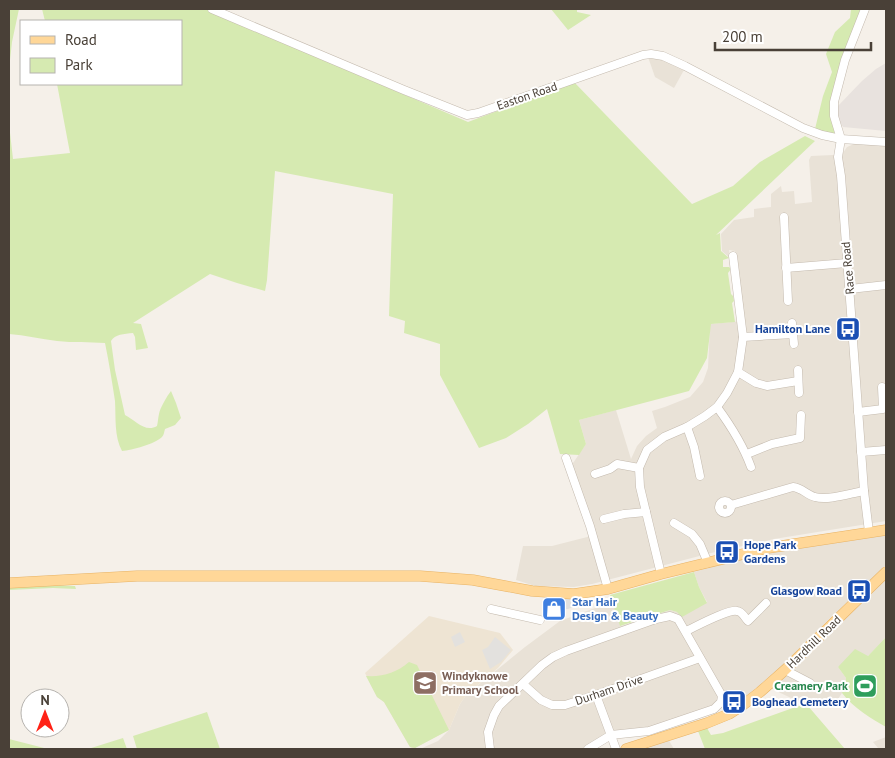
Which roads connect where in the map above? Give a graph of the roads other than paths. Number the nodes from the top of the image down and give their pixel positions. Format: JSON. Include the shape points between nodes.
{"nodes":[{"id":1,"x":212,"y":9,"type":"edge"},
{"id":2,"x":865,"y":9,"type":"edge"},
{"id":3,"x":841,"y":139,"type":"junction"},
{"id":4,"x":886,"y":142,"type":"edge"},
{"id":5,"x":784,"y":217,"type":"dead end"},
{"id":6,"x":733,"y":256,"type":"dead end"},
{"id":7,"x":847,"y":263,"type":"junction"},
{"id":8,"x":786,"y":268,"type":"junction"},
{"id":9,"x":886,"y":285,"type":"edge"},
{"id":10,"x":850,"y":289,"type":"junction"},
{"id":11,"x":788,"y":301,"type":"dead end"},
{"id":12,"x":792,"y":323,"type":"dead end"},
{"id":13,"x":793,"y":334,"type":"junction"},
{"id":14,"x":743,"y":337,"type":"junction"},
{"id":15,"x":794,"y":344,"type":"dead end"},
{"id":16,"x":798,"y":370,"type":"dead end"},
{"id":17,"x":738,"y":372,"type":"junction"},
{"id":18,"x":798,"y":381,"type":"junction"},
{"id":19,"x":882,"y":387,"type":"dead end"},
{"id":20,"x":800,"y":393,"type":"dead end"},
{"id":21,"x":717,"y":407,"type":"junction"},
{"id":22,"x":858,"y":412,"type":"junction"},
{"id":23,"x":801,"y":415,"type":"dead end"},
{"id":24,"x":687,"y":427,"type":"junction"},
{"id":25,"x":886,"y":450,"type":"edge"},
{"id":26,"x":861,"y":452,"type":"junction"},
{"id":27,"x":746,"y":454,"type":"junction"},
{"id":28,"x":566,"y":458,"type":"dead end"},
{"id":29,"x":751,"y":467,"type":"dead end"},
{"id":30,"x":639,"y":468,"type":"junction"},
{"id":31,"x":595,"y":474,"type":"dead end"},
{"id":32,"x":700,"y":476,"type":"dead end"},
{"id":33,"x":864,"y":491,"type":"junction"},
{"id":34,"x":731,"y":505,"type":"dead end"},
{"id":35,"x":646,"y":512,"type":"junction"},
{"id":36,"x":604,"y":519,"type":"dead end"},
{"id":37,"x":674,"y":523,"type":"dead end"},
{"id":38,"x":886,"y":530,"type":"edge"},
{"id":39,"x":869,"y":532,"type":"junction"},
{"id":40,"x":708,"y":562,"type":"junction"},
{"id":41,"x":886,"y":572,"type":"edge"},
{"id":42,"x":662,"y":574,"type":"junction"},
{"id":43,"x":9,"y":583,"type":"edge"},
{"id":44,"x":608,"y":589,"type":"junction"},
{"id":45,"x":766,"y":603,"type":"dead end"},
{"id":46,"x":491,"y":610,"type":"dead end"},
{"id":47,"x":540,"y":620,"type":"dead end"},
{"id":48,"x":686,"y":631,"type":"junction"},
{"id":49,"x":700,"y":658,"type":"junction"},
{"id":50,"x":784,"y":670,"type":"junction"},
{"id":51,"x":810,"y":683,"type":"dead end"},
{"id":52,"x":523,"y":684,"type":"junction"},
{"id":53,"x":596,"y":695,"type":"junction"},
{"id":54,"x":611,"y":735,"type":"junction"},
{"id":55,"x":647,"y":746,"type":"edge"},
{"id":56,"x":490,"y":749,"type":"edge"},
{"id":57,"x":588,"y":749,"type":"edge"},
{"id":58,"x":616,"y":749,"type":"edge"},
{"id":59,"x":626,"y":749,"type":"edge"}],
"edges":[{"from":1,"to":3,"type":"street","name":"Easton Road","via":[[467,115],[651,54],[685,66],[803,128]]},
{"from":2,"to":3,"type":"street","name":"Race Road","via":[[845,60],[834,102],[834,116]]},
{"from":3,"to":4,"type":"street","name":"Easton Road"},
{"from":3,"to":7,"type":"street","name":"Race Road","via":[[838,157]]},
{"from":5,"to":8,"type":"street"},
{"from":6,"to":14,"type":"street"},
{"from":7,"to":8,"type":"street"},
{"from":7,"to":10,"type":"street","name":"Race Road"},
{"from":8,"to":11,"type":"street"},
{"from":9,"to":10,"type":"street"},
{"from":10,"to":22,"type":"street","name":"Race Road"},
{"from":12,"to":13,"type":"street"},
{"from":13,"to":14,"type":"street"},
{"from":13,"to":15,"type":"street"},
{"from":14,"to":17,"type":"street"},
{"from":16,"to":18,"type":"street"},
{"from":17,"to":18,"type":"street","via":[[767,386]]},
{"from":17,"to":21,"type":"street"},
{"from":18,"to":20,"type":"street"},
{"from":19,"to":22,"type":"street","via":[[883,409]]},
{"from":21,"to":24,"type":"street"},
{"from":21,"to":27,"type":"street"},
{"from":22,"to":26,"type":"street","name":"Race Road"},
{"from":23,"to":27,"type":"street","via":[[800,438]]},
{"from":24,"to":30,"type":"street","via":[[664,437],[647,450]]},
{"from":24,"to":32,"type":"street"},
{"from":25,"to":26,"type":"street"},
{"from":26,"to":33,"type":"street","name":"Race Road"},
{"from":27,"to":29,"type":"street"},
{"from":28,"to":44,"type":"street"},
{"from":30,"to":31,"type":"street","via":[[617,464]]},
{"from":30,"to":35,"type":"street"},
{"from":33,"to":34,"type":"street","via":[[824,499],[793,487]]},
{"from":33,"to":39,"type":"street","name":"Race Road"},
{"from":35,"to":36,"type":"street"},
{"from":35,"to":42,"type":"street"},
{"from":37,"to":40,"type":"street","via":[[692,534]]},
{"from":38,"to":39,"type":"main road"},
{"from":39,"to":40,"type":"main road","via":[[768,548]]},
{"from":40,"to":42,"type":"main road"},
{"from":41,"to":50,"type":"main road","name":"Hardhill Road"},
{"from":42,"to":44,"type":"main road"},
{"from":43,"to":44,"type":"main road","via":[[137,576],[420,576],[473,580],[554,594]]},
{"from":45,"to":48,"type":"street","via":[[748,621],[736,610]]},
{"from":46,"to":47,"type":"street"},
{"from":48,"to":49,"type":"street"},
{"from":48,"to":52,"type":"street","via":[[678,618],[656,619],[566,650],[542,665]]},
{"from":49,"to":53,"type":"street","name":"Durham Drive"},
{"from":49,"to":54,"type":"street","via":[[722,696],[714,709],[649,731]]},
{"from":50,"to":51,"type":"street"},
{"from":50,"to":55,"type":"main road","name":"Hardhill Road","via":[[728,714]]},
{"from":52,"to":53,"type":"street","name":"Durham Drive","via":[[552,705],[565,705]]},
{"from":52,"to":56,"type":"street","via":[[494,715],[488,732]]},
{"from":53,"to":54,"type":"street"},
{"from":54,"to":57,"type":"street"},
{"from":54,"to":58,"type":"street"},
{"from":55,"to":59,"type":"main road","name":"Hardhill Road"}]}
